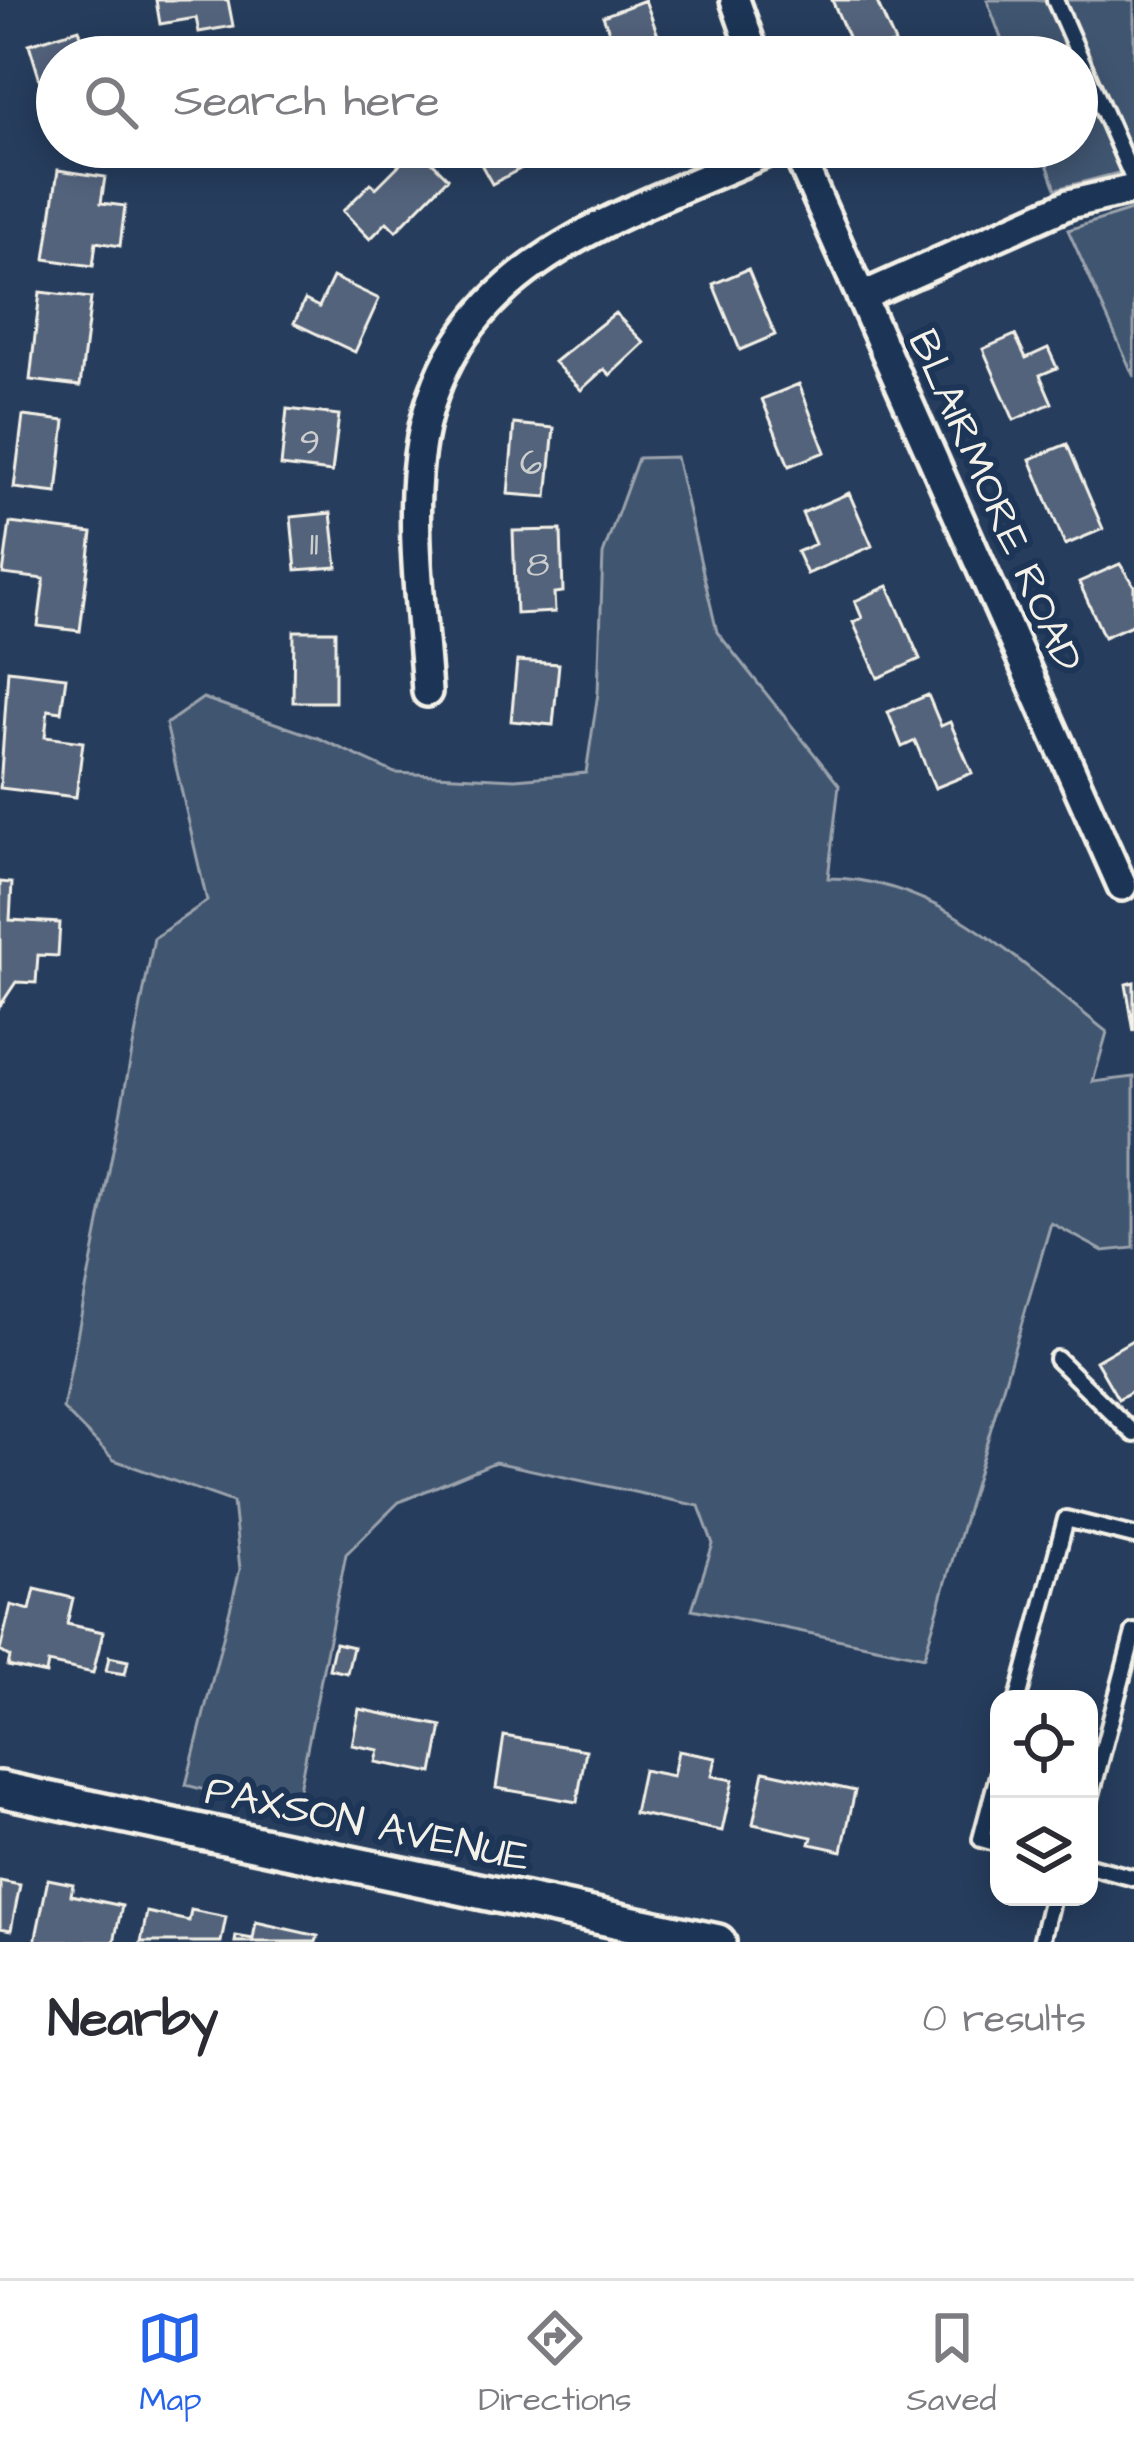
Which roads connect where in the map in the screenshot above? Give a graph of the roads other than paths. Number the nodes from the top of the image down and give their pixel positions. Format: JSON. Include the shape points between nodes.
{"nodes":[{"id":1,"x":735,"y":0,"type":"edge"},
{"id":2,"x":1054,"y":0,"type":"edge"},
{"id":3,"x":748,"y":36,"type":"edge"},
{"id":4,"x":1070,"y":36,"type":"edge"},
{"id":5,"x":1098,"y":102,"type":"edge"},
{"id":6,"x":732,"y":168,"type":"edge"},
{"id":7,"x":804,"y":168,"type":"edge"},
{"id":8,"x":1134,"y":185,"type":"edge"},
{"id":9,"x":861,"y":297,"type":"junction"},
{"id":10,"x":427,"y":692,"type":"dead end"},
{"id":11,"x":1122,"y":886,"type":"dead end"},
{"id":12,"x":1057,"y":1359,"type":"dead end"},
{"id":13,"x":1134,"y":1434,"type":"edge"},
{"id":14,"x":1134,"y":1536,"type":"edge"},
{"id":15,"x":1134,"y":1632,"type":"edge"},
{"id":16,"x":1020,"y":1690,"type":"edge"},
{"id":17,"x":0,"y":1789,"type":"edge"},
{"id":18,"x":1090,"y":1798,"type":"edge"},
{"id":19,"x":990,"y":1805,"type":"edge"},
{"id":20,"x":990,"y":1842,"type":"edge"},
{"id":21,"x":1098,"y":1868,"type":"edge"},
{"id":22,"x":1134,"y":1878,"type":"edge"},
{"id":23,"x":1050,"y":1906,"type":"edge"},
{"id":24,"x":718,"y":1942,"type":"edge"},
{"id":25,"x":1041,"y":1942,"type":"edge"}],
"edges":[{"from":1,"to":3,"type":"street"},
{"from":2,"to":4,"type":"lane"},
{"from":5,"to":8,"type":"lane"},
{"from":6,"to":10,"type":"street","via":[[541,256],[477,313],[448,356],[429,406],[415,496]]},
{"from":7,"to":9,"type":"street","name":"BLAIRMORE ROAD"},
{"from":8,"to":9,"type":"street","via":[[1069,204]]},
{"from":9,"to":11,"type":"street","name":"BLAIRMORE ROAD"},
{"from":12,"to":13,"type":"lane"},
{"from":14,"to":16,"type":"lane","via":[[1066,1519]]},
{"from":15,"to":18,"type":"lane"},
{"from":17,"to":24,"type":"street","name":"PAXSON AVENUE"},
{"from":19,"to":20,"type":"lane","via":[[981,1839]]},
{"from":21,"to":22,"type":"lane"},
{"from":23,"to":25,"type":"lane"}]}
